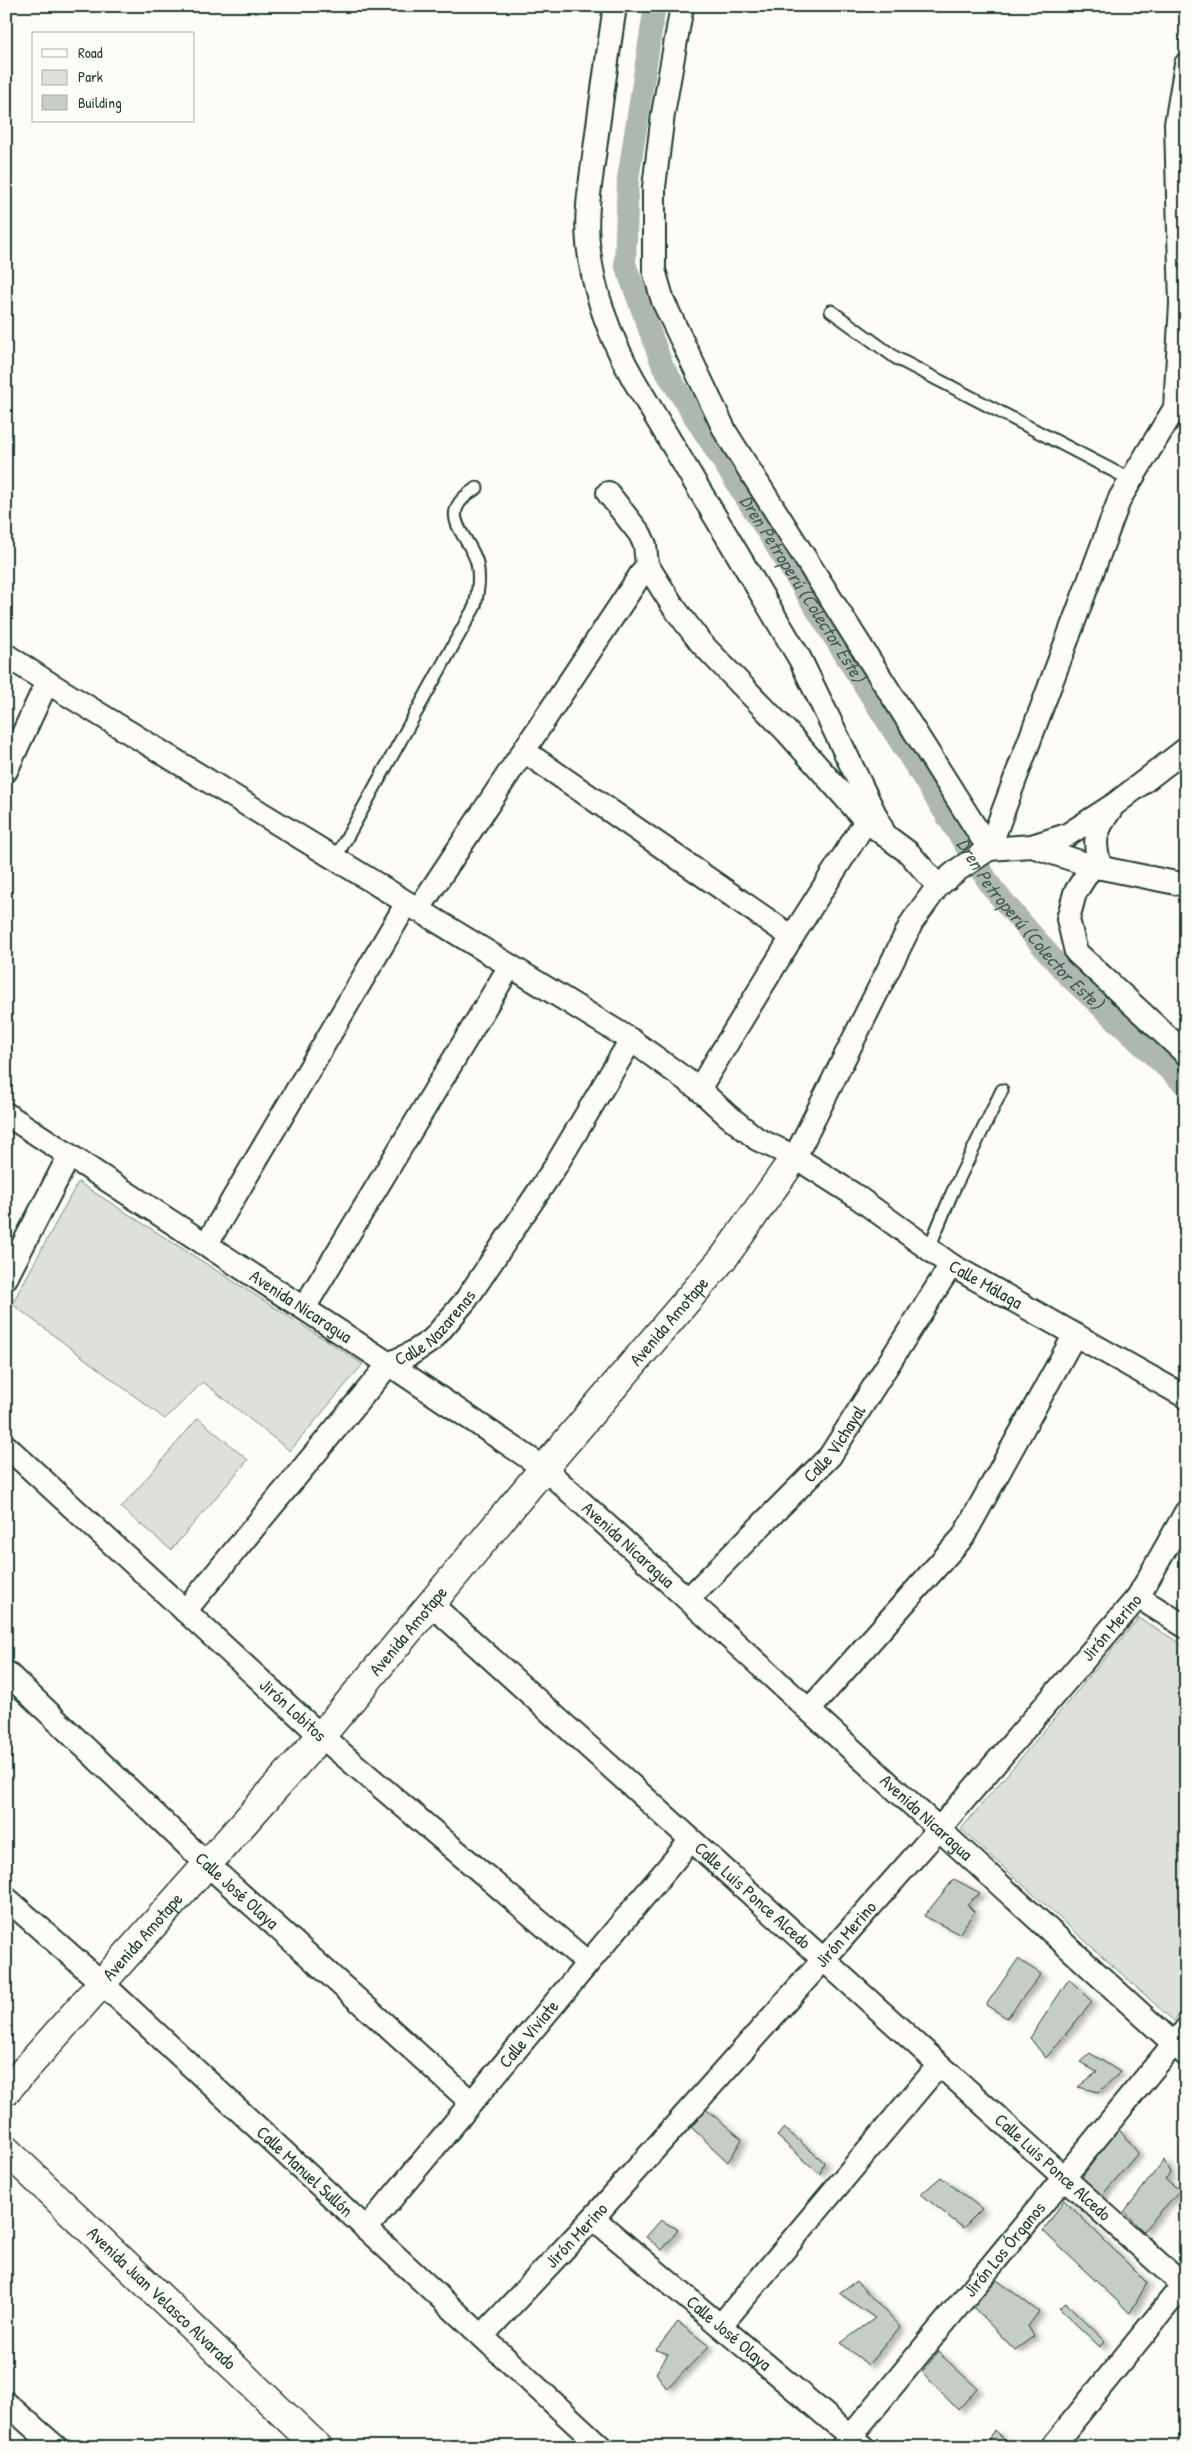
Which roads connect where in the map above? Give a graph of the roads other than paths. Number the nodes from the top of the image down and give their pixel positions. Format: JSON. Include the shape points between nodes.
{"nodes":[{"id":1,"x":615,"y":6,"type":"edge"},
{"id":2,"x":682,"y":6,"type":"edge"},
{"id":3,"x":1186,"y":64,"type":"edge"},
{"id":4,"x":831,"y":311,"type":"dead end"},
{"id":5,"x":1131,"y":480,"type":"junction"},
{"id":6,"x":477,"y":488,"type":"dead end"},
{"id":7,"x":608,"y":493,"type":"dead end"},
{"id":8,"x":647,"y":565,"type":"junction"},
{"id":9,"x":6,"y":655,"type":"edge"},
{"id":10,"x":47,"y":682,"type":"junction"},
{"id":11,"x":1186,"y":749,"type":"edge"},
{"id":12,"x":524,"y":751,"type":"junction"},
{"id":13,"x":6,"y":771,"type":"edge"},
{"id":14,"x":1115,"y":804,"type":"junction"},
{"id":15,"x":866,"y":821,"type":"junction"},
{"id":16,"x":885,"y":835,"type":"junction"},
{"id":17,"x":1032,"y":846,"type":"junction"},
{"id":18,"x":989,"y":849,"type":"junction"},
{"id":19,"x":335,"y":859,"type":"junction"},
{"id":20,"x":1097,"y":867,"type":"junction"},
{"id":21,"x":1186,"y":885,"type":"edge"},
{"id":22,"x":938,"y":886,"type":"junction"},
{"id":23,"x":412,"y":906,"type":"junction"},
{"id":24,"x":792,"y":937,"type":"junction"},
{"id":25,"x":510,"y":966,"type":"junction"},
{"id":26,"x":631,"y":1040,"type":"junction"},
{"id":27,"x":1186,"y":1054,"type":"edge"},
{"id":28,"x":699,"y":1088,"type":"junction"},
{"id":29,"x":1002,"y":1090,"type":"dead end"},
{"id":30,"x":6,"y":1114,"type":"edge"},
{"id":31,"x":69,"y":1156,"type":"junction"},
{"id":32,"x":795,"y":1157,"type":"junction"},
{"id":33,"x":206,"y":1245,"type":"junction"},
{"id":34,"x":929,"y":1248,"type":"junction"},
{"id":35,"x":951,"y":1265,"type":"junction"},
{"id":36,"x":6,"y":1278,"type":"edge"},
{"id":37,"x":304,"y":1308,"type":"junction"},
{"id":38,"x":1074,"y":1336,"type":"junction"},
{"id":39,"x":389,"y":1364,"type":"junction"},
{"id":40,"x":1186,"y":1397,"type":"edge"},
{"id":41,"x":6,"y":1446,"type":"edge"},
{"id":42,"x":544,"y":1468,"type":"junction"},
{"id":43,"x":1186,"y":1512,"type":"edge"},
{"id":44,"x":1138,"y":1597,"type":"junction"},
{"id":45,"x":688,"y":1599,"type":"junction"},
{"id":46,"x":431,"y":1604,"type":"junction"},
{"id":47,"x":186,"y":1611,"type":"junction"},
{"id":48,"x":1186,"y":1627,"type":"edge"},
{"id":49,"x":6,"y":1672,"type":"edge"},
{"id":50,"x":809,"y":1710,"type":"junction"},
{"id":51,"x":321,"y":1736,"type":"junction"},
{"id":52,"x":939,"y":1829,"type":"junction"},
{"id":53,"x":691,"y":1840,"type":"junction"},
{"id":54,"x":207,"y":1864,"type":"junction"},
{"id":55,"x":6,"y":1898,"type":"edge"},
{"id":56,"x":823,"y":1960,"type":"junction"},
{"id":57,"x":588,"y":1963,"type":"junction"},
{"id":58,"x":102,"y":1983,"type":"junction"},
{"id":59,"x":1182,"y":2042,"type":"edge"},
{"id":60,"x":939,"y":2065,"type":"junction"},
{"id":61,"x":6,"y":2091,"type":"edge"},
{"id":62,"x":471,"y":2102,"type":"junction"},
{"id":63,"x":6,"y":2150,"type":"edge"},
{"id":64,"x":1064,"y":2178,"type":"junction"},
{"id":65,"x":594,"y":2218,"type":"junction"},
{"id":66,"x":366,"y":2228,"type":"junction"},
{"id":67,"x":1184,"y":2286,"type":"edge"},
{"id":68,"x":721,"y":2325,"type":"junction"},
{"id":69,"x":482,"y":2336,"type":"junction"},
{"id":70,"x":6,"y":2403,"type":"edge"},
{"id":71,"x":853,"y":2443,"type":"edge"},
{"id":72,"x":56,"y":2447,"type":"edge"},
{"id":73,"x":318,"y":2447,"type":"edge"},
{"id":74,"x":601,"y":2447,"type":"edge"},
{"id":75,"x":1052,"y":2447,"type":"edge"}],
"edges":[{"from":1,"to":16,"type":"street","via":[[588,202],[588,242],[604,313],[616,348],[635,382],[800,659]]},
{"from":2,"to":18,"type":"street","via":[[654,187],[654,270],[663,301],[726,433]]},
{"from":3,"to":5,"type":"street","via":[[1176,124],[1181,304],[1175,408]]},
{"from":4,"to":5,"type":"lane","via":[[896,358]]},
{"from":5,"to":18,"type":"street","via":[[1120,498]]},
{"from":6,"to":19,"type":"lane","via":[[463,496],[456,522],[477,562],[480,586],[475,606]]},
{"from":7,"to":8,"type":"street","via":[[640,534]]},
{"from":8,"to":12,"type":"street"},
{"from":8,"to":15,"type":"street","via":[[701,643],[787,732]]},
{"from":9,"to":10,"type":"street","name":"Calle Málaga"},
{"from":10,"to":13,"type":"street"},
{"from":10,"to":19,"type":"street","name":"Calle Málaga"},
{"from":11,"to":14,"type":"street"},
{"from":12,"to":23,"type":"street"},
{"from":12,"to":24,"type":"street"},
{"from":14,"to":17,"type":"street","via":[[1067,835]]},
{"from":14,"to":20,"type":"street","via":[[1098,826]]},
{"from":15,"to":16,"type":"street"},
{"from":15,"to":24,"type":"street"},
{"from":16,"to":22,"type":"street","via":[[909,853]]},
{"from":17,"to":18,"type":"street"},
{"from":17,"to":20,"type":"street"},
{"from":18,"to":22,"type":"street"},
{"from":19,"to":23,"type":"street","name":"Calle Málaga"},
{"from":20,"to":21,"type":"street"},
{"from":20,"to":27,"type":"street","via":[[1074,893],[1068,919],[1076,952]]},
{"from":22,"to":32,"type":"street","via":[[912,922]]},
{"from":23,"to":25,"type":"street","name":"Calle Málaga"},
{"from":23,"to":33,"type":"street"},
{"from":24,"to":28,"type":"street"},
{"from":25,"to":26,"type":"street","name":"Calle Málaga"},
{"from":25,"to":37,"type":"street"},
{"from":26,"to":28,"type":"street","name":"Calle Málaga"},
{"from":26,"to":39,"type":"street","name":"Calle Nazarenas","via":[[555,1167],[466,1300],[432,1340]]},
{"from":28,"to":32,"type":"street","name":"Calle Málaga","via":[[757,1139]]},
{"from":29,"to":34,"type":"lane"},
{"from":30,"to":31,"type":"street","name":"Avenida Nicaragua"},
{"from":31,"to":33,"type":"street","name":"Avenida Nicaragua"},
{"from":31,"to":36,"type":"street"},
{"from":32,"to":34,"type":"street","name":"Calle Málaga"},
{"from":32,"to":42,"type":"street","name":"Avenida Amotape","via":[[725,1256]]},
{"from":33,"to":37,"type":"street","name":"Avenida Nicaragua"},
{"from":34,"to":35,"type":"street","name":"Calle Málaga"},
{"from":35,"to":38,"type":"street","name":"Calle Málaga"},
{"from":35,"to":45,"type":"street","name":"Calle Vichayal","via":[[830,1456]]},
{"from":37,"to":39,"type":"street","name":"Avenida Nicaragua"},
{"from":38,"to":40,"type":"street","name":"Calle Málaga"},
{"from":38,"to":50,"type":"street","via":[[963,1537]]},
{"from":39,"to":42,"type":"street","name":"Avenida Nicaragua"},
{"from":39,"to":47,"type":"street","name":"Calle Nazarenas"},
{"from":41,"to":47,"type":"street","name":"Jirón Lobitos"},
{"from":42,"to":45,"type":"street","name":"Avenida Nicaragua"},
{"from":42,"to":46,"type":"street","name":"Avenida Amotape"},
{"from":43,"to":44,"type":"street","name":"Jirón Merino"},
{"from":44,"to":48,"type":"street"},
{"from":44,"to":52,"type":"street","name":"Jirón Merino"},
{"from":45,"to":50,"type":"street","name":"Avenida Nicaragua"},
{"from":46,"to":51,"type":"street","name":"Avenida Amotape"},
{"from":46,"to":53,"type":"street","name":"Calle Luis Ponce Alcedo"},
{"from":47,"to":51,"type":"street","name":"Jirón Lobitos"},
{"from":49,"to":54,"type":"street","name":"Calle José Olaya"},
{"from":50,"to":52,"type":"street","name":"Avenida Nicaragua"},
{"from":51,"to":54,"type":"street","name":"Avenida Amotape"},
{"from":51,"to":57,"type":"street","name":"Jirón Lobitos"},
{"from":52,"to":56,"type":"street","name":"Jirón Merino"},
{"from":52,"to":59,"type":"street","name":"Avenida Nicaragua"},
{"from":53,"to":56,"type":"street","name":"Calle Luis Ponce Alcedo"},
{"from":53,"to":57,"type":"street","name":"Calle Viviate"},
{"from":54,"to":58,"type":"street","name":"Avenida Amotape"},
{"from":54,"to":62,"type":"street","name":"Calle José Olaya"},
{"from":55,"to":58,"type":"street","name":"Calle Manuel Sullón"},
{"from":56,"to":60,"type":"street","name":"Calle Luis Ponce Alcedo"},
{"from":56,"to":65,"type":"street","name":"Jirón Merino"},
{"from":57,"to":62,"type":"street","name":"Calle Viviate"},
{"from":58,"to":61,"type":"street","name":"Avenida Amotape"},
{"from":58,"to":66,"type":"street","name":"Calle Manuel Sullón"},
{"from":59,"to":64,"type":"street","name":"Jirón Los Órganos"},
{"from":60,"to":64,"type":"street","name":"Calle Luis Ponce Alcedo"},
{"from":60,"to":68,"type":"street"},
{"from":62,"to":66,"type":"street","name":"Calle Viviate"},
{"from":63,"to":73,"type":"street","name":"Avenida Juan Velasco Alvarado"},
{"from":64,"to":67,"type":"street","name":"Calle Luis Ponce Alcedo"},
{"from":64,"to":71,"type":"street","name":"Jirón Los Órganos"},
{"from":65,"to":68,"type":"street","name":"Calle José Olaya"},
{"from":65,"to":69,"type":"street","name":"Jirón Merino"},
{"from":66,"to":69,"type":"street","name":"Calle Manuel Sullón"},
{"from":67,"to":75,"type":"street"},
{"from":68,"to":71,"type":"street","name":"Calle José Olaya"},
{"from":69,"to":74,"type":"street","name":"Calle Manuel Sullón"},
{"from":70,"to":72,"type":"street"}]}
